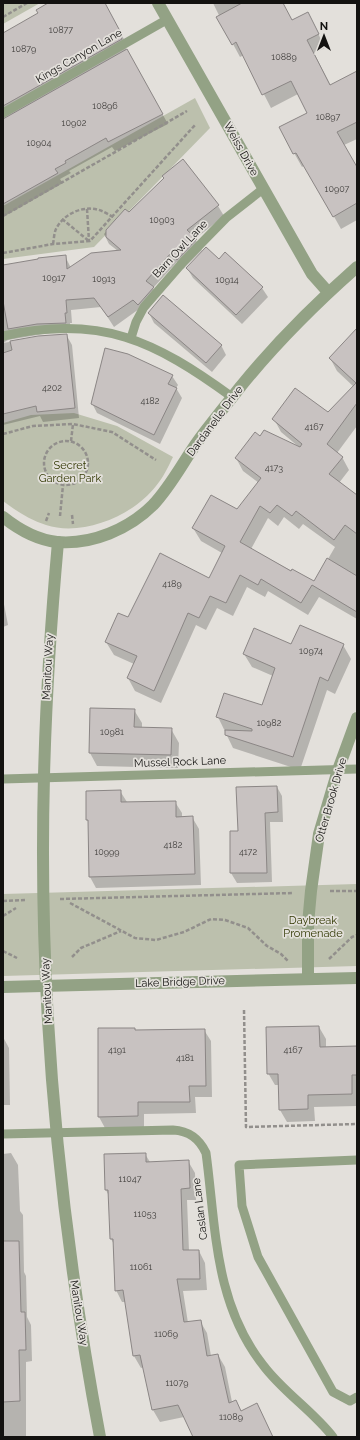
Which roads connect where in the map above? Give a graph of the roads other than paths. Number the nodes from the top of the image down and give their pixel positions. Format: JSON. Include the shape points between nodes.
{"nodes":[{"id":1,"x":158,"y":3,"type":"edge"},
{"id":2,"x":168,"y":19,"type":"junction"},
{"id":3,"x":3,"y":113,"type":"edge"},
{"id":4,"x":263,"y":188,"type":"junction"},
{"id":5,"x":357,"y":267,"type":"edge"},
{"id":6,"x":328,"y":292,"type":"junction"},
{"id":7,"x":3,"y":336,"type":"edge"},
{"id":8,"x":131,"y":338,"type":"junction"},
{"id":9,"x":232,"y":397,"type":"junction"},
{"id":10,"x":3,"y":517,"type":"edge"},
{"id":11,"x":58,"y":542,"type":"junction"},
{"id":12,"x":357,"y":718,"type":"edge"},
{"id":13,"x":357,"y":769,"type":"edge"},
{"id":14,"x":338,"y":770,"type":"junction"},
{"id":15,"x":44,"y":778,"type":"junction"},
{"id":16,"x":3,"y":779,"type":"edge"},
{"id":17,"x":357,"y":978,"type":"edge"},
{"id":18,"x":308,"y":979,"type":"junction"},
{"id":19,"x":46,"y":986,"type":"junction"},
{"id":20,"x":3,"y":987,"type":"edge"},
{"id":21,"x":56,"y":1132,"type":"junction"},
{"id":22,"x":3,"y":1134,"type":"edge"},
{"id":23,"x":357,"y":1160,"type":"edge"},
{"id":24,"x":357,"y":1397,"type":"edge"},
{"id":25,"x":100,"y":1437,"type":"edge"},
{"id":26,"x":333,"y":1437,"type":"edge"}],
"edges":[{"from":1,"to":2,"type":"street","name":"Weiss Drive"},
{"from":2,"to":3,"type":"lane","name":"Kings Canyon Lane"},
{"from":2,"to":4,"type":"street","name":"Weiss Drive"},
{"from":4,"to":6,"type":"street","name":"Weiss Drive","via":[[312,274]]},
{"from":4,"to":8,"type":"lane","name":"Barn Owl Lane","via":[[226,218],[184,261],[144,307]]},
{"from":5,"to":6,"type":"street","name":"Dardanelle Drive"},
{"from":6,"to":9,"type":"street","name":"Dardanelle Drive","via":[[278,343]]},
{"from":7,"to":8,"type":"lane","via":[[24,331],[67,328],[96,330]]},
{"from":8,"to":9,"type":"lane","via":[[174,358]]},
{"from":9,"to":11,"type":"street","name":"Dardanelle Drive","via":[[199,440],[165,492],[140,517],[108,534],[91,539]]},
{"from":10,"to":11,"type":"street","name":"Dardanelle Drive","via":[[24,531]]},
{"from":11,"to":15,"type":"street","name":"Manitou Way","via":[[49,643]]},
{"from":12,"to":14,"type":"street","name":"Otter Brook Drive"},
{"from":13,"to":14,"type":"lane","name":"Mussel Rock Lane"},
{"from":14,"to":15,"type":"lane","name":"Mussel Rock Lane"},
{"from":14,"to":18,"type":"street","name":"Otter Brook Drive","via":[[319,834],[308,924]]},
{"from":15,"to":16,"type":"lane","name":"Mussel Rock Lane"},
{"from":15,"to":19,"type":"street","name":"Manitou Way"},
{"from":17,"to":18,"type":"street","name":"Lake Bridge Drive"},
{"from":18,"to":19,"type":"street","name":"Lake Bridge Drive"},
{"from":19,"to":20,"type":"street","name":"Lake Bridge Drive"},
{"from":19,"to":21,"type":"street","name":"Manitou Way"},
{"from":21,"to":22,"type":"lane","name":"Caslan Lane"},
{"from":21,"to":25,"type":"street","name":"Manitou Way","via":[[78,1305]]},
{"from":21,"to":26,"type":"lane","name":"Caslan Lane","via":[[173,1130],[184,1131],[199,1142],[206,1153],[221,1274],[238,1323],[263,1366]]},
{"from":23,"to":24,"type":"lane","via":[[239,1165],[242,1206],[258,1257],[334,1392],[350,1401]]}]}
